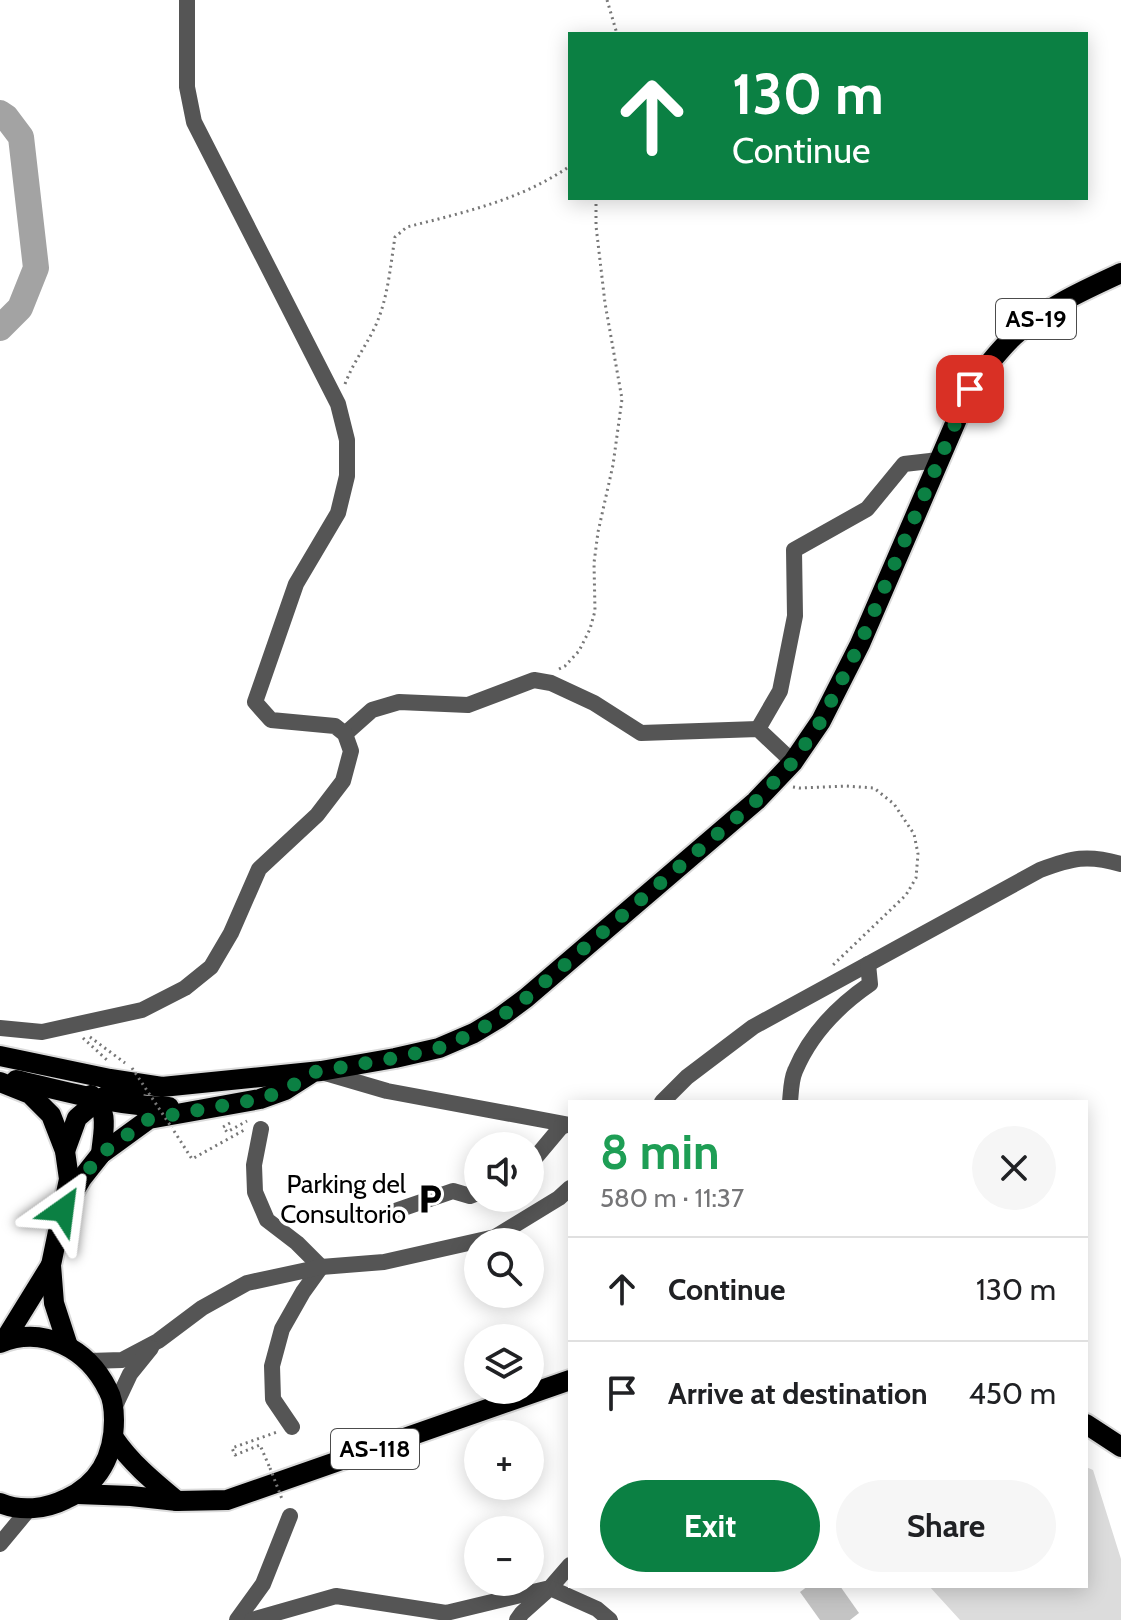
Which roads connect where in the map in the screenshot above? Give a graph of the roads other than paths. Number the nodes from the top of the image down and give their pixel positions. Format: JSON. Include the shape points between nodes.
{"nodes":[{"id":1,"x":187,"y":0,"type":"edge"},
{"id":2,"x":1121,"y":273,"type":"edge"},
{"id":3,"x":939,"y":460,"type":"junction"},
{"id":4,"x":758,"y":729,"type":"junction"},
{"id":5,"x":345,"y":734,"type":"junction"},
{"id":6,"x":793,"y":762,"type":"junction"},
{"id":7,"x":1121,"y":864,"type":"edge"},
{"id":8,"x":868,"y":964,"type":"junction"},
{"id":9,"x":0,"y":1028,"type":"edge"},
{"id":10,"x":0,"y":1058,"type":"edge"},
{"id":11,"x":318,"y":1071,"type":"junction"},
{"id":12,"x":272,"y":1075,"type":"junction"},
{"id":13,"x":0,"y":1079,"type":"edge"},
{"id":14,"x":98,"y":1100,"type":"junction"},
{"id":15,"x":664,"y":1100,"type":"edge"},
{"id":16,"x":790,"y":1100,"type":"edge"},
{"id":17,"x":207,"y":1109,"type":"junction"},
{"id":18,"x":568,"y":1125,"type":"edge"},
{"id":19,"x":261,"y":1129,"type":"dead end"},
{"id":20,"x":544,"y":1147,"type":"edge"},
{"id":21,"x":65,"y":1151,"type":"junction"},
{"id":22,"x":101,"y":1154,"type":"junction"},
{"id":23,"x":568,"y":1190,"type":"edge"},
{"id":24,"x":464,"y":1194,"type":"edge"},
{"id":25,"x":63,"y":1210,"type":"junction"},
{"id":26,"x":395,"y":1211,"type":"dead end"},
{"id":27,"x":51,"y":1265,"type":"junction"},
{"id":28,"x":321,"y":1267,"type":"junction"},
{"id":29,"x":158,"y":1341,"type":"junction"},
{"id":30,"x":2,"y":1342,"type":"edge"},
{"id":31,"x":68,"y":1346,"type":"junction"},
{"id":32,"x":89,"y":1361,"type":"junction"},
{"id":33,"x":568,"y":1381,"type":"edge"},
{"id":34,"x":114,"y":1408,"type":"junction"},
{"id":35,"x":1088,"y":1425,"type":"edge"},
{"id":36,"x":292,"y":1427,"type":"road end"},
{"id":37,"x":114,"y":1438,"type":"junction"},
{"id":38,"x":1121,"y":1447,"type":"edge"},
{"id":39,"x":77,"y":1494,"type":"junction"},
{"id":40,"x":177,"y":1501,"type":"junction"},
{"id":41,"x":0,"y":1503,"type":"edge"},
{"id":42,"x":29,"y":1509,"type":"junction"},
{"id":43,"x":290,"y":1516,"type":"dead end"},
{"id":44,"x":0,"y":1544,"type":"edge"},
{"id":45,"x":568,"y":1567,"type":"edge"},
{"id":46,"x":550,"y":1588,"type":"junction"},
{"id":47,"x":237,"y":1620,"type":"edge"},
{"id":48,"x":252,"y":1620,"type":"edge"},
{"id":49,"x":517,"y":1620,"type":"edge"},
{"id":50,"x":610,"y":1620,"type":"edge"}],
"edges":[{"from":1,"to":5,"type":"street","via":[[187,87],[194,122],[338,404],[347,440],[347,476],[338,513],[296,584],[255,702],[271,720],[335,726]]},
{"from":2,"to":3,"type":"main road","number":"AS-19","via":[[1055,305],[1016,334],[970,389]]},
{"from":3,"to":4,"type":"street","via":[[904,464],[867,509],[794,550],[795,616],[780,691]]},
{"from":3,"to":6,"type":"main road","number":"AS-19","via":[[860,644],[821,721]]},
{"from":4,"to":5,"type":"street","via":[[641,733],[594,703],[534,680],[468,705],[399,702],[372,710]]},
{"from":4,"to":6,"type":"street"},
{"from":5,"to":9,"type":"street","via":[[351,751],[343,781],[317,815],[259,869],[211,967],[185,988],[142,1010],[42,1032]]},
{"from":6,"to":11,"type":"main road","number":"AS-19","via":[[744,812],[499,1018],[439,1048]]},
{"from":7,"to":8,"type":"street","via":[[1071,859],[1040,870]]},
{"from":8,"to":15,"type":"street","via":[[753,1027]]},
{"from":8,"to":16,"type":"street","via":[[870,984],[818,1030],[794,1073]]},
{"from":10,"to":12,"type":"main road","via":[[162,1087]]},
{"from":10,"to":14,"type":"main road","via":[[82,1087]]},
{"from":11,"to":12,"type":"main road","number":"AS-19"},
{"from":11,"to":17,"type":"main road","via":[[260,1099]]},
{"from":11,"to":18,"type":"street","via":[[387,1091]]},
{"from":12,"to":14,"type":"main road","via":[[252,1088],[186,1097],[111,1093]]},
{"from":13,"to":14,"type":"main road"},
{"from":13,"to":21,"type":"main road","via":[[30,1094],[51,1115]]},
{"from":14,"to":17,"type":"main road"},
{"from":14,"to":21,"type":"main road","via":[[77,1118]]},
{"from":14,"to":22,"type":"main road","via":[[105,1115]]},
{"from":17,"to":22,"type":"main road","via":[[149,1119]]},
{"from":18,"to":20,"type":"street"},
{"from":19,"to":28,"type":"street","via":[[255,1192],[267,1220]]},
{"from":21,"to":25,"type":"main road","via":[[69,1179]]},
{"from":22,"to":25,"type":"main road"},
{"from":23,"to":28,"type":"street","via":[[495,1237],[384,1262]]},
{"from":24,"to":26,"type":"street","via":[[453,1191]]},
{"from":25,"to":27,"type":"main road","number":"AS-118"},
{"from":27,"to":30,"type":"main road","number":"AS-118"},
{"from":27,"to":31,"type":"main road","number":"AS-118","via":[[54,1303]]},
{"from":28,"to":29,"type":"street","via":[[247,1283]]},
{"from":28,"to":36,"type":"street","via":[[282,1329],[272,1366],[273,1399]]},
{"from":29,"to":32,"type":"street","via":[[122,1360]]},
{"from":29,"to":34,"type":"street","via":[[130,1374]]},
{"from":30,"to":31,"type":"main road","number":"AS-118","via":[[26,1337]]},
{"from":31,"to":32,"type":"main road","number":"AS-118"},
{"from":32,"to":34,"type":"main road","number":"AS-118","via":[[109,1390]]},
{"from":33,"to":40,"type":"main road","number":"AS-118","via":[[227,1500]]},
{"from":34,"to":37,"type":"main road","number":"AS-118"},
{"from":35,"to":38,"type":"main road"},
{"from":37,"to":39,"type":"main road","number":"AS-118","via":[[94,1479]]},
{"from":37,"to":40,"type":"main road","via":[[142,1472]]},
{"from":39,"to":40,"type":"main road","number":"AS-118"},
{"from":39,"to":42,"type":"main road","number":"AS-118"},
{"from":41,"to":42,"type":"main road","number":"AS-118"},
{"from":42,"to":44,"type":"street"},
{"from":43,"to":47,"type":"street","via":[[263,1584]]},
{"from":45,"to":46,"type":"street"},
{"from":46,"to":48,"type":"street","via":[[446,1613],[336,1596]]},
{"from":46,"to":49,"type":"street"},
{"from":46,"to":50,"type":"street"}]}
